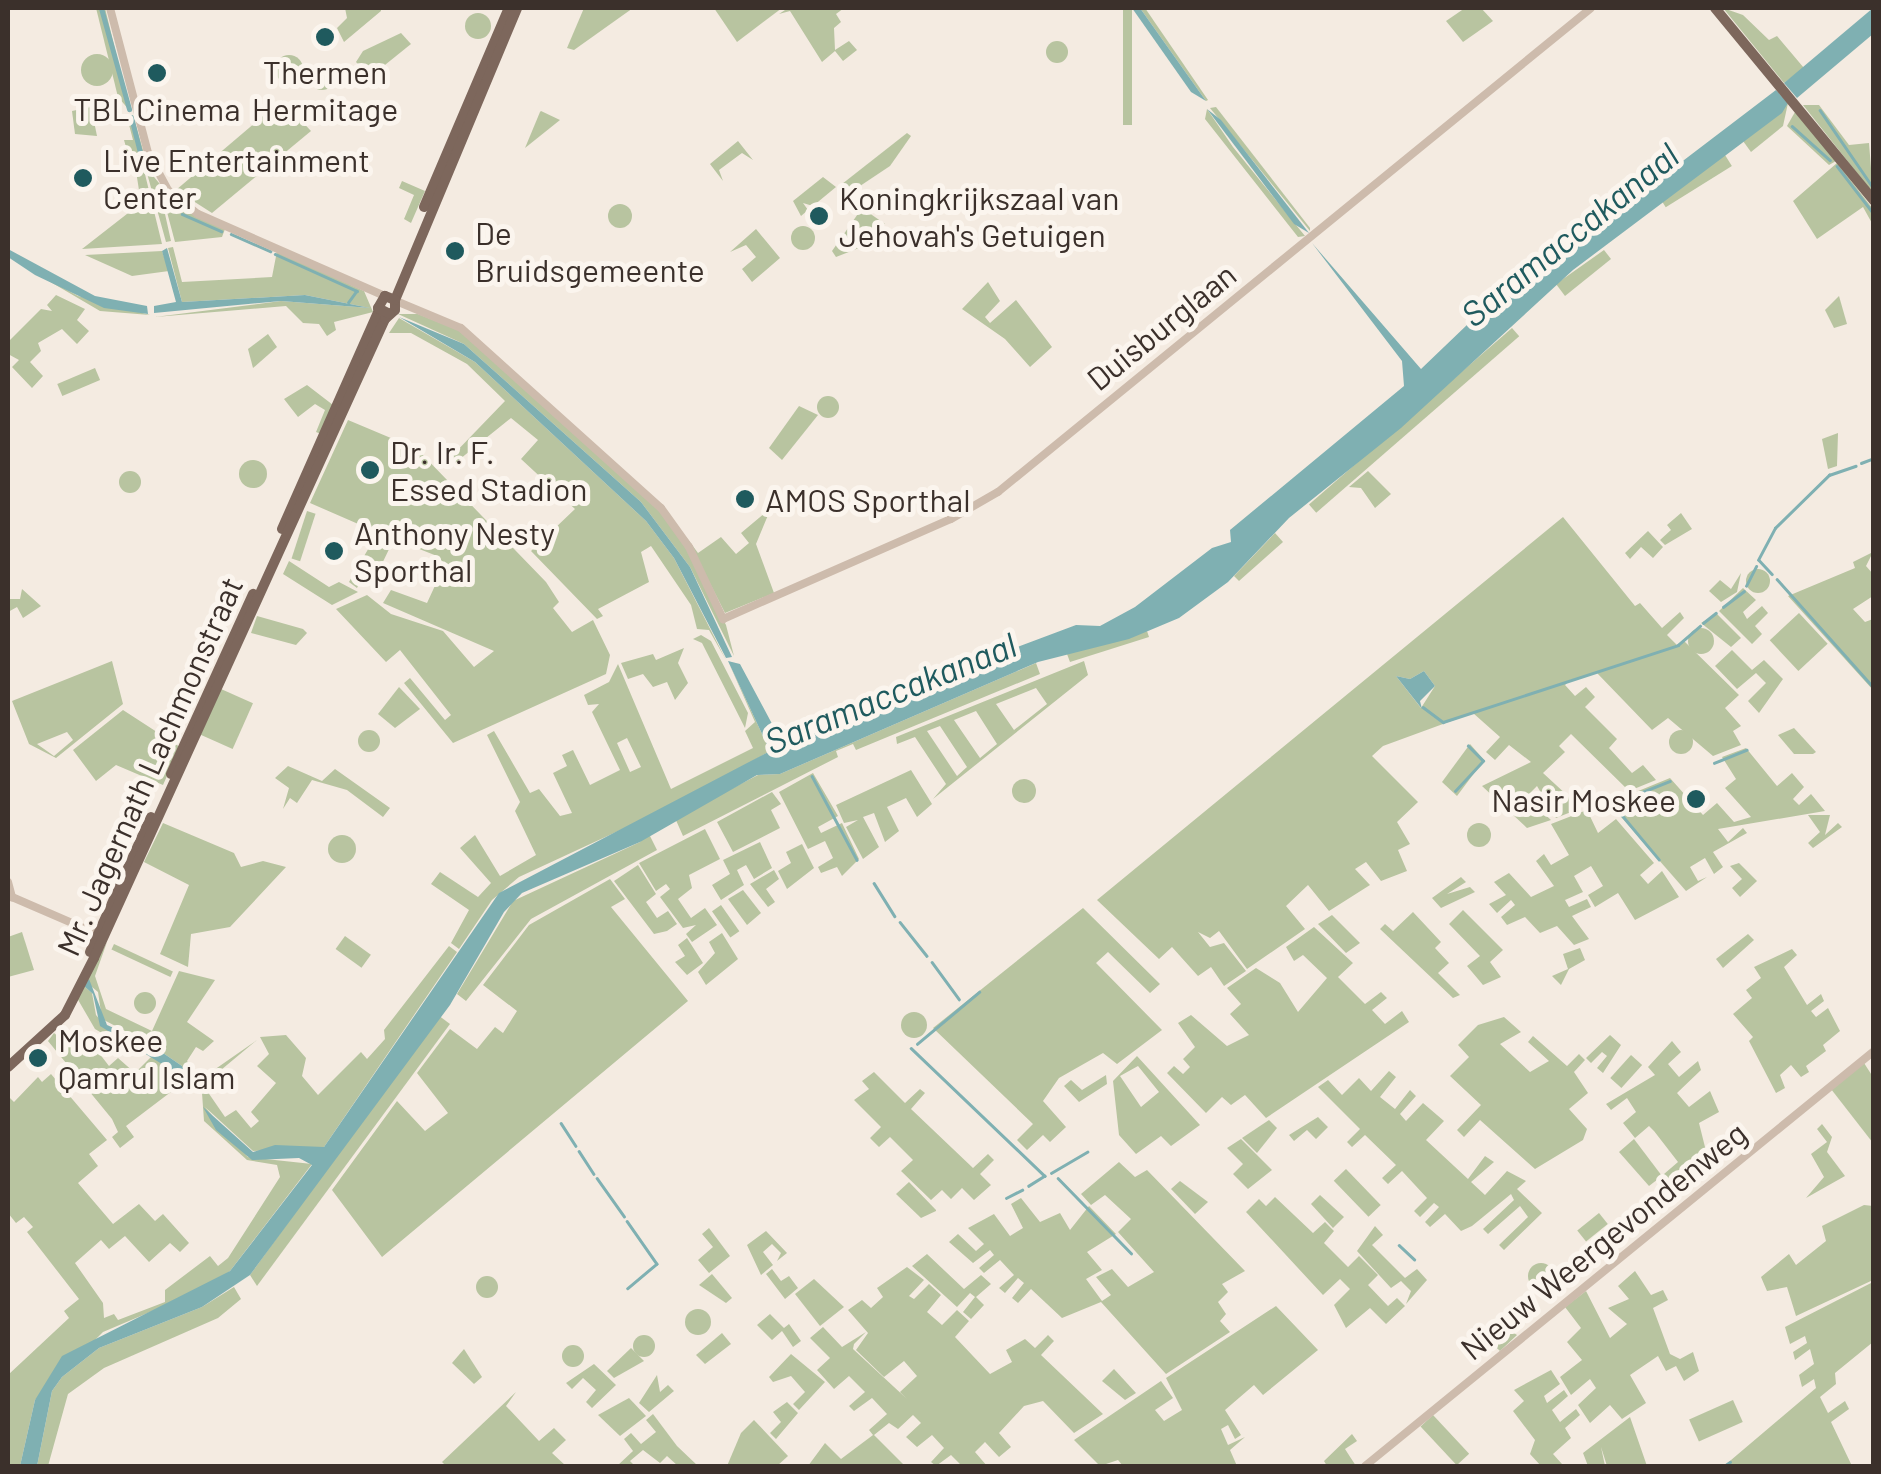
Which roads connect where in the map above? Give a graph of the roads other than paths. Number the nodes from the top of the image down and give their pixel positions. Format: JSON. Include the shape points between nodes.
{"nodes":[{"id":1,"x":110,"y":8,"type":"edge"},
{"id":2,"x":509,"y":8,"type":"edge"},
{"id":3,"x":517,"y":8,"type":"edge"},
{"id":4,"x":1590,"y":8,"type":"edge"},
{"id":5,"x":1717,"y":8,"type":"edge"},
{"id":6,"x":478,"y":91,"type":"junction"},
{"id":7,"x":1874,"y":201,"type":"edge"},
{"id":8,"x":388,"y":305,"type":"junction"},
{"id":9,"x":8,"y":882,"type":"edge"},
{"id":10,"x":100,"y":935,"type":"junction"},
{"id":11,"x":1874,"y":1051,"type":"edge"},
{"id":12,"x":8,"y":1067,"type":"edge"},
{"id":13,"x":1365,"y":1466,"type":"edge"}],
"edges":[{"from":1,"to":8,"type":"street","via":[[148,153],[168,190],[198,214]]},
{"from":2,"to":6,"type":"main road","name":"Mr. Jagernath Lachmonstraat"},
{"from":3,"to":6,"type":"main road","name":"Mr. Jagernath Lachmonstraat"},
{"from":4,"to":8,"type":"street","name":"Duisburglaan","via":[[998,492],[724,618],[661,508],[461,328]]},
{"from":5,"to":7,"type":"main road"},
{"from":6,"to":8,"type":"main road","name":"Mr. Jagernath Lachmonstraat"},
{"from":8,"to":10,"type":"main road","name":"Mr. Jagernath Lachmonstraat"},
{"from":9,"to":10,"type":"street","via":[[12,898]]},
{"from":10,"to":12,"type":"main road","name":"Mr. Jagernath Lachmonstraat","via":[[55,1027]]},
{"from":11,"to":13,"type":"street","name":"Nieuw Weergevondenweg"}]}
